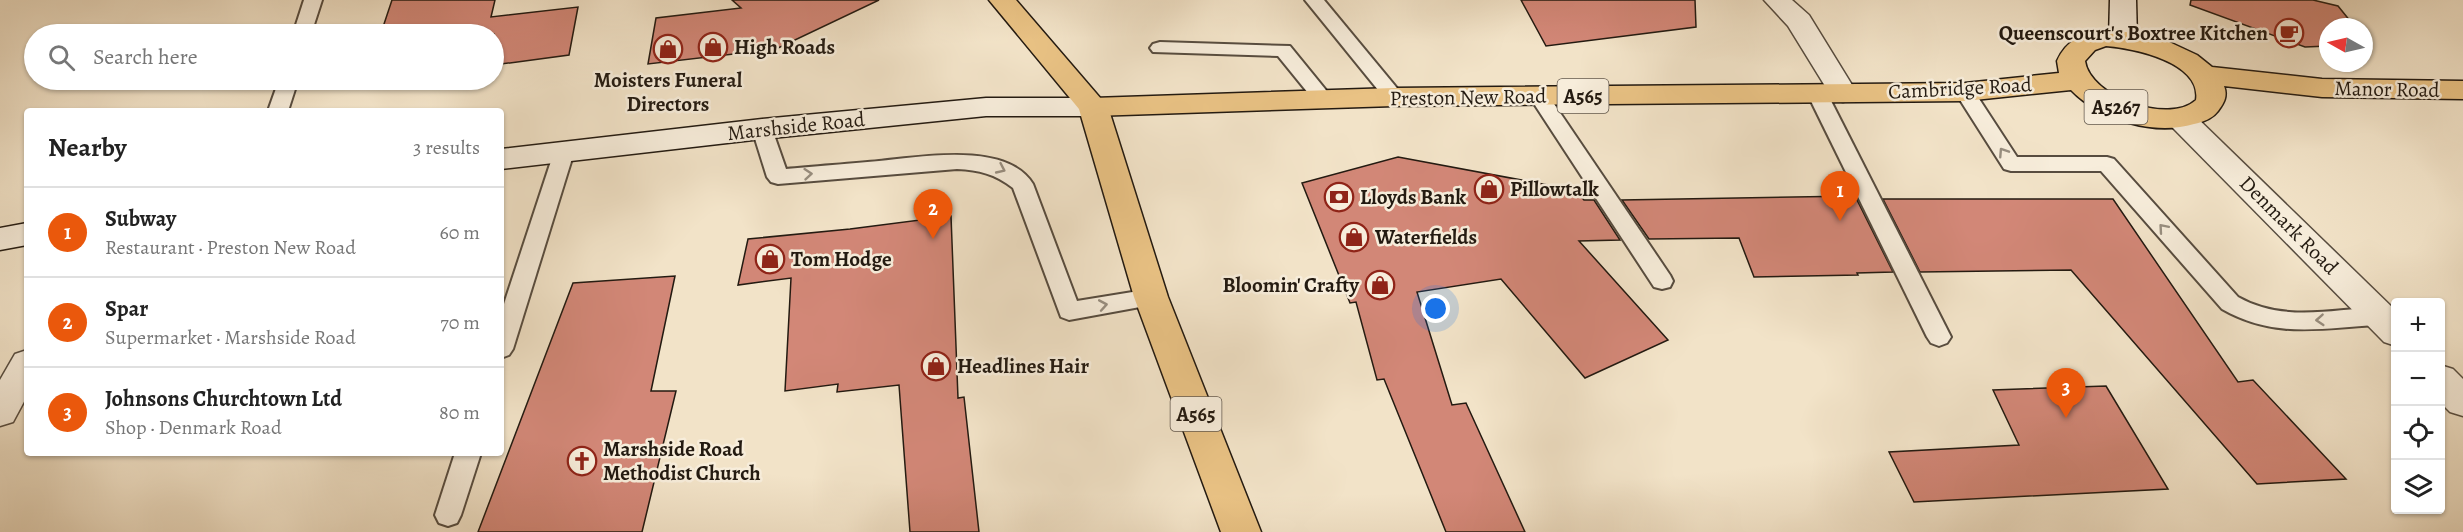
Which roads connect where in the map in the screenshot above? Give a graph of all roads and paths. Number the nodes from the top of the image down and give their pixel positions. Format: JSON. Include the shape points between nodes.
{"nodes":[{"id":1,"x":314,"y":0,"type":"edge"},
{"id":2,"x":1002,"y":0,"type":"edge"},
{"id":3,"x":1314,"y":0,"type":"edge"},
{"id":4,"x":1777,"y":0,"type":"edge"},
{"id":5,"x":2123,"y":0,"type":"edge"},
{"id":6,"x":306,"y":24,"type":"edge"},
{"id":7,"x":2123,"y":39,"type":"junction"},
{"id":8,"x":1160,"y":48,"type":"dead end"},
{"id":9,"x":2203,"y":75,"type":"junction"},
{"id":10,"x":2077,"y":80,"type":"junction"},
{"id":11,"x":285,"y":90,"type":"edge"},
{"id":12,"x":2463,"y":90,"type":"edge"},
{"id":13,"x":1965,"y":92,"type":"junction"},
{"id":14,"x":1830,"y":94,"type":"junction"},
{"id":15,"x":1539,"y":96,"type":"junction"},
{"id":16,"x":1394,"y":98,"type":"junction"},
{"id":17,"x":1324,"y":100,"type":"junction"},
{"id":18,"x":1093,"y":107,"type":"junction"},
{"id":19,"x":279,"y":108,"type":"edge"},
{"id":20,"x":2181,"y":119,"type":"junction"},
{"id":21,"x":762,"y":129,"type":"junction"},
{"id":22,"x":564,"y":152,"type":"junction"},
{"id":23,"x":504,"y":159,"type":"edge"},
{"id":24,"x":24,"y":235,"type":"edge"},
{"id":25,"x":0,"y":239,"type":"edge"},
{"id":26,"x":1662,"y":280,"type":"dead end"},
{"id":27,"x":1151,"y":297,"type":"junction"},
{"id":28,"x":2387,"y":325,"type":"edge"},
{"id":29,"x":1939,"y":337,"type":"dead end"},
{"id":30,"x":504,"y":341,"type":"edge"},
{"id":31,"x":24,"y":369,"type":"edge"},
{"id":32,"x":2445,"y":384,"type":"edge"},
{"id":33,"x":2463,"y":402,"type":"edge"},
{"id":34,"x":0,"y":412,"type":"edge"},
{"id":35,"x":467,"y":456,"type":"edge"},
{"id":36,"x":448,"y":515,"type":"dead end"},
{"id":37,"x":1241,"y":532,"type":"edge"}],
"edges":[{"from":1,"to":6,"type":"lane"},
{"from":2,"to":18,"type":"main road","number":"A565"},
{"from":3,"to":16,"type":"lane"},
{"from":4,"to":14,"type":"street","via":[[1799,21]]},
{"from":5,"to":7,"type":"street"},
{"from":7,"to":9,"type":"main road","number":"A5267","via":[[2169,51]]},
{"from":7,"to":10,"type":"main road","number":"A5267","via":[[2087,41],[2076,48],[2070,57]]},
{"from":8,"to":17,"type":"lane","via":[[1283,50]]},
{"from":9,"to":12,"type":"main road","name":"Manor Road","via":[[2322,88]]},
{"from":9,"to":20,"type":"main road","number":"A5267","via":[[2211,87],[2208,108]]},
{"from":10,"to":13,"type":"main road","name":"Cambridge Road","number":"A5267"},
{"from":10,"to":20,"type":"main road","number":"A5267","via":[[2091,93],[2135,114]]},
{"from":11,"to":19,"type":"lane"},
{"from":13,"to":14,"type":"main road","name":"Cambridge Road","number":"A5267"},
{"from":28,"to":13,"type":"lane","one_way":true,"via":[[2286,322],[2252,315],[2230,303],[2107,164],[2011,164]]},
{"from":14,"to":15,"type":"main road","name":"Preston New Road","number":"A565"},
{"from":14,"to":29,"type":"lane"},
{"from":15,"to":16,"type":"main road","name":"Preston New Road","number":"A565"},
{"from":15,"to":26,"type":"lane"},
{"from":16,"to":17,"type":"main road","name":"Preston New Road","number":"A565"},
{"from":17,"to":18,"type":"main road","name":"Preston New Road","number":"A565"},
{"from":18,"to":21,"type":"street","name":"Marshside Road","via":[[986,107]]},
{"from":18,"to":27,"type":"main road","number":"A565"},
{"from":20,"to":28,"type":"street","name":"Denmark Road"},
{"from":21,"to":22,"type":"street","name":"Marshside Road"},
{"from":21,"to":27,"type":"lane","one_way":true,"via":[[778,177],[946,162],[991,165],[1022,184],[1069,311]]},
{"from":22,"to":23,"type":"street","name":"Marshside Road"},
{"from":22,"to":30,"type":"lane"},
{"from":24,"to":25,"type":"street"},
{"from":27,"to":37,"type":"main road","number":"A565"},
{"from":31,"to":34,"type":"street"},
{"from":32,"to":33,"type":"street"},
{"from":35,"to":36,"type":"lane"}]}
